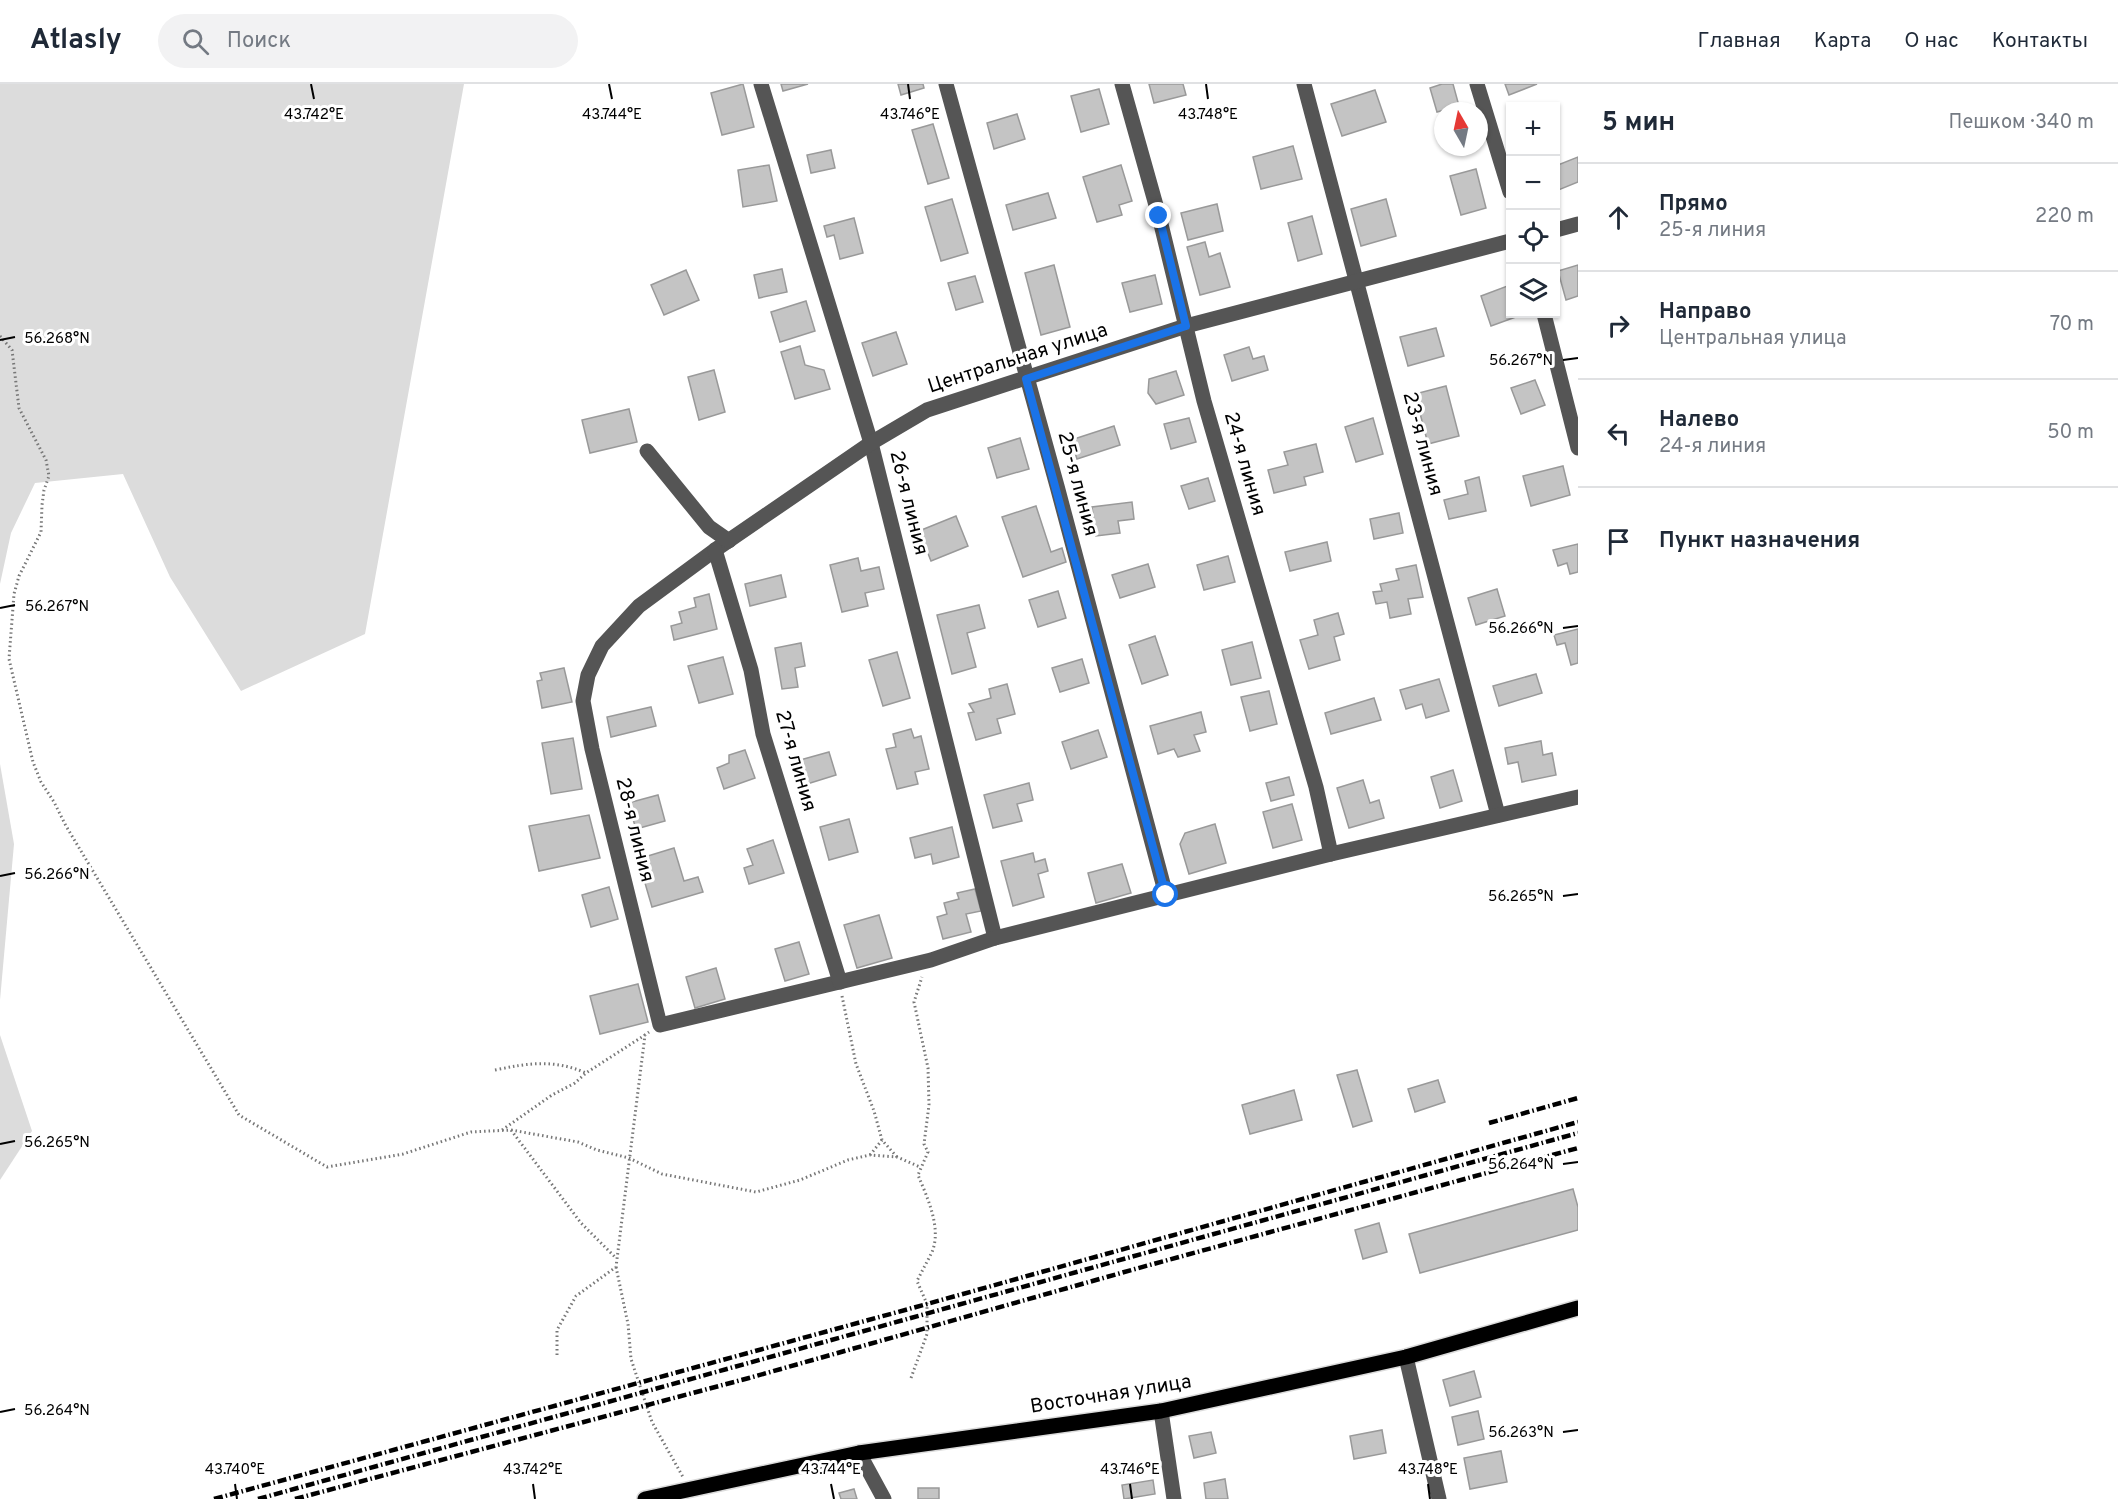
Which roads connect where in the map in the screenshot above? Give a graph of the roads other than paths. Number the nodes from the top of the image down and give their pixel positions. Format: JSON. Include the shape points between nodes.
{"nodes":[{"id":1,"x":761,"y":84,"type":"edge"},
{"id":2,"x":946,"y":84,"type":"edge"},
{"id":3,"x":1122,"y":84,"type":"edge"},
{"id":4,"x":1304,"y":84,"type":"edge"},
{"id":5,"x":1477,"y":84,"type":"edge"},
{"id":6,"x":1506,"y":179,"type":"edge"},
{"id":7,"x":1578,"y":224,"type":"edge"},
{"id":8,"x":1560,"y":229,"type":"edge"},
{"id":9,"x":1506,"y":242,"type":"edge"},
{"id":10,"x":1357,"y":282,"type":"junction"},
{"id":11,"x":1545,"y":318,"type":"edge"},
{"id":12,"x":1186,"y":326,"type":"junction"},
{"id":13,"x":1026,"y":379,"type":"junction"},
{"id":14,"x":872,"y":444,"type":"junction"},
{"id":15,"x":1578,"y":448,"type":"edge"},
{"id":16,"x":647,"y":451,"type":"dead end"},
{"id":17,"x":729,"y":541,"type":"junction"},
{"id":18,"x":715,"y":550,"type":"junction"},
{"id":19,"x":602,"y":646,"type":"joint"},
{"id":20,"x":1578,"y":797,"type":"edge"},
{"id":21,"x":1498,"y":815,"type":"junction"},
{"id":22,"x":1331,"y":854,"type":"junction"},
{"id":23,"x":1166,"y":895,"type":"junction"},
{"id":24,"x":995,"y":938,"type":"junction"},
{"id":25,"x":840,"y":982,"type":"junction"},
{"id":26,"x":1578,"y":1308,"type":"edge"},
{"id":27,"x":1406,"y":1357,"type":"junction"},
{"id":28,"x":1161,"y":1411,"type":"junction"},
{"id":29,"x":859,"y":1453,"type":"junction"},
{"id":30,"x":693,"y":1494,"type":"edge"},
{"id":31,"x":645,"y":1499,"type":"edge"},
{"id":32,"x":884,"y":1499,"type":"edge"},
{"id":33,"x":1174,"y":1499,"type":"edge"},
{"id":34,"x":1439,"y":1499,"type":"edge"}],
"edges":[{"from":1,"to":14,"type":"street","name":"26-я линия"},
{"from":2,"to":13,"type":"street","name":"25-я линия"},
{"from":3,"to":12,"type":"street","name":"24-я линия"},
{"from":4,"to":10,"type":"street","name":"23-я линия"},
{"from":5,"to":6,"type":"street"},
{"from":7,"to":8,"type":"street"},
{"from":9,"to":10,"type":"street","name":"Центральная улица"},
{"from":10,"to":12,"type":"street","name":"Центральная улица"},
{"from":10,"to":21,"type":"street","name":"23-я линия"},
{"from":11,"to":15,"type":"street"},
{"from":12,"to":13,"type":"street","name":"Центральная улица"},
{"from":12,"to":22,"type":"street","name":"24-я линия","via":[[1204,401],[1316,787]]},
{"from":13,"to":14,"type":"street","name":"Центральная улица","via":[[927,410]]},
{"from":13,"to":23,"type":"street","name":"25-я линия"},
{"from":14,"to":17,"type":"street","name":"Центральная улица"},
{"from":14,"to":24,"type":"street","name":"26-я линия"},
{"from":16,"to":17,"type":"street","via":[[708,527]]},
{"from":17,"to":18,"type":"street","name":"Центральная улица"},
{"from":18,"to":19,"type":"street","name":"Центральная улица","via":[[639,606]]},
{"from":18,"to":25,"type":"street","name":"27-я линия","via":[[752,670],[763,735]]},
{"from":19,"to":25,"type":"street","name":"28-я линия","via":[[588,675],[583,701],[660,1025]]},
{"from":20,"to":21,"type":"street"},
{"from":21,"to":22,"type":"street"},
{"from":22,"to":23,"type":"street"},
{"from":23,"to":24,"type":"street"},
{"from":24,"to":25,"type":"street","via":[[931,960]]},
{"from":26,"to":27,"type":"main road","name":"Восточная улица"},
{"from":27,"to":28,"type":"main road","name":"Восточная улица"},
{"from":27,"to":34,"type":"street"},
{"from":28,"to":29,"type":"main road","name":"Восточная улица"},
{"from":28,"to":33,"type":"street"},
{"from":29,"to":30,"type":"main road","name":"Восточная улица"},
{"from":29,"to":32,"type":"street"},
{"from":30,"to":31,"type":"main road","name":"Восточная улица"}]}
